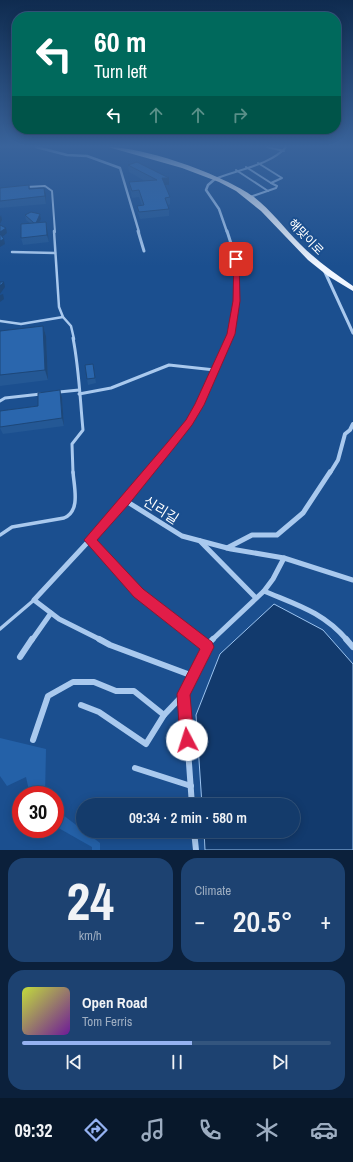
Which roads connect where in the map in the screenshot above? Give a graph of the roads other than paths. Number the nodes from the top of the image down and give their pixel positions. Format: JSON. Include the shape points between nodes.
{"nodes":[{"id":1,"x":24,"y":187,"type":"edge"},
{"id":2,"x":31,"y":187,"type":"edge"},
{"id":3,"x":46,"y":187,"type":"edge"},
{"id":4,"x":125,"y":187,"type":"edge"},
{"id":5,"x":207,"y":187,"type":"edge"},
{"id":6,"x":232,"y":187,"type":"edge"},
{"id":7,"x":261,"y":187,"type":"edge"},
{"id":8,"x":276,"y":187,"type":"edge"},
{"id":9,"x":268,"y":191,"type":"junction"},
{"id":10,"x":250,"y":197,"type":"junction"},
{"id":11,"x":144,"y":251,"type":"dead end"},
{"id":12,"x":12,"y":252,"type":"dead end"},
{"id":13,"x":55,"y":253,"type":"junction"},
{"id":14,"x":324,"y":270,"type":"junction"},
{"id":15,"x":353,"y":289,"type":"edge"},
{"id":16,"x":63,"y":317,"type":"junction"},
{"id":17,"x":0,"y":321,"type":"edge"},
{"id":18,"x":353,"y":333,"type":"edge"},
{"id":19,"x":215,"y":370,"type":"junction"},
{"id":20,"x":79,"y":390,"type":"junction"},
{"id":21,"x":56,"y":392,"type":"edge"},
{"id":22,"x":49,"y":393,"type":"edge"},
{"id":23,"x":79,"y":394,"type":"junction"},
{"id":24,"x":0,"y":400,"type":"edge"},
{"id":25,"x":353,"y":424,"type":"edge"},
{"id":26,"x":126,"y":501,"type":"junction"},
{"id":27,"x":0,"y":534,"type":"edge"},
{"id":28,"x":90,"y":540,"type":"junction"},
{"id":29,"x":200,"y":541,"type":"junction"},
{"id":30,"x":227,"y":548,"type":"junction"},
{"id":31,"x":284,"y":558,"type":"junction"},
{"id":32,"x":353,"y":580,"type":"edge"},
{"id":33,"x":264,"y":591,"type":"junction"},
{"id":34,"x":256,"y":598,"type":"junction"},
{"id":35,"x":34,"y":600,"type":"junction"},
{"id":36,"x":51,"y":613,"type":"junction"},
{"id":37,"x":0,"y":629,"type":"edge"},
{"id":38,"x":208,"y":647,"type":"junction"},
{"id":39,"x":353,"y":647,"type":"edge"},
{"id":40,"x":20,"y":657,"type":"dead end"},
{"id":41,"x":193,"y":676,"type":"junction"},
{"id":42,"x":184,"y":694,"type":"junction"},
{"id":43,"x":81,"y":705,"type":"dead end"},
{"id":44,"x":164,"y":715,"type":"junction"},
{"id":45,"x":33,"y":740,"type":"dead end"},
{"id":46,"x":136,"y":768,"type":"dead end"},
{"id":47,"x":191,"y":786,"type":"junction"},
{"id":48,"x":192,"y":798,"type":"edge"},
{"id":49,"x":195,"y":838,"type":"edge"},
{"id":50,"x":196,"y":850,"type":"edge"}],
"edges":[{"from":1,"to":2,"type":"lane"},
{"from":3,"to":13,"type":"lane","via":[[52,191]]},
{"from":4,"to":11,"type":"street"},
{"from":5,"to":19,"type":"street","name":"신리길","via":[[206,190],[219,209],[236,259],[237,301],[231,334]]},
{"from":6,"to":10,"type":"main road","name":"해맞이로"},
{"from":7,"to":9,"type":"lane"},
{"from":8,"to":9,"type":"lane"},
{"from":9,"to":10,"type":"lane"},
{"from":10,"to":14,"type":"main road","name":"해맞이로"},
{"from":12,"to":13,"type":"lane"},
{"from":13,"to":16,"type":"lane","via":[[59,307]]},
{"from":14,"to":15,"type":"main road","name":"해맞이로"},
{"from":14,"to":18,"type":"street"},
{"from":16,"to":17,"type":"lane","via":[[21,324]]},
{"from":16,"to":20,"type":"lane","via":[[71,326],[78,362]]},
{"from":19,"to":23,"type":"lane","via":[[165,366],[105,390]]},
{"from":19,"to":26,"type":"street","name":"신리길","via":[[189,422]]},
{"from":20,"to":21,"type":"lane"},
{"from":20,"to":23,"type":"lane"},
{"from":22,"to":24,"type":"lane"},
{"from":23,"to":27,"type":"lane","via":[[83,430],[72,444],[75,508],[71,515],[64,518],[12,527]]},
{"from":25,"to":30,"type":"street","via":[[345,434],[338,460],[303,513],[277,534],[252,535]]},
{"from":26,"to":28,"type":"street"},
{"from":26,"to":29,"type":"street","name":"신리길","via":[[182,536]]},
{"from":28,"to":35,"type":"street"},
{"from":28,"to":38,"type":"street","via":[[138,593]]},
{"from":29,"to":30,"type":"street","name":"신리길"},
{"from":29,"to":34,"type":"street"},
{"from":30,"to":31,"type":"street","name":"신리길"},
{"from":31,"to":32,"type":"street","name":"신리길"},
{"from":31,"to":33,"type":"street"},
{"from":33,"to":34,"type":"street"},
{"from":33,"to":39,"type":"street","via":[[318,614]]},
{"from":34,"to":38,"type":"street","via":[[210,642]]},
{"from":35,"to":36,"type":"street"},
{"from":35,"to":37,"type":"lane"},
{"from":36,"to":40,"type":"street"},
{"from":36,"to":41,"type":"street","via":[[110,644]]},
{"from":38,"to":41,"type":"street"},
{"from":41,"to":42,"type":"street"},
{"from":42,"to":44,"type":"street"},
{"from":42,"to":47,"type":"street"},
{"from":43,"to":44,"type":"street","via":[[99,712],[146,744]]},
{"from":44,"to":45,"type":"street","via":[[134,691],[116,691],[94,682],[73,682],[48,696]]},
{"from":46,"to":47,"type":"street"},
{"from":47,"to":48,"type":"street"},
{"from":49,"to":50,"type":"street"}]}
